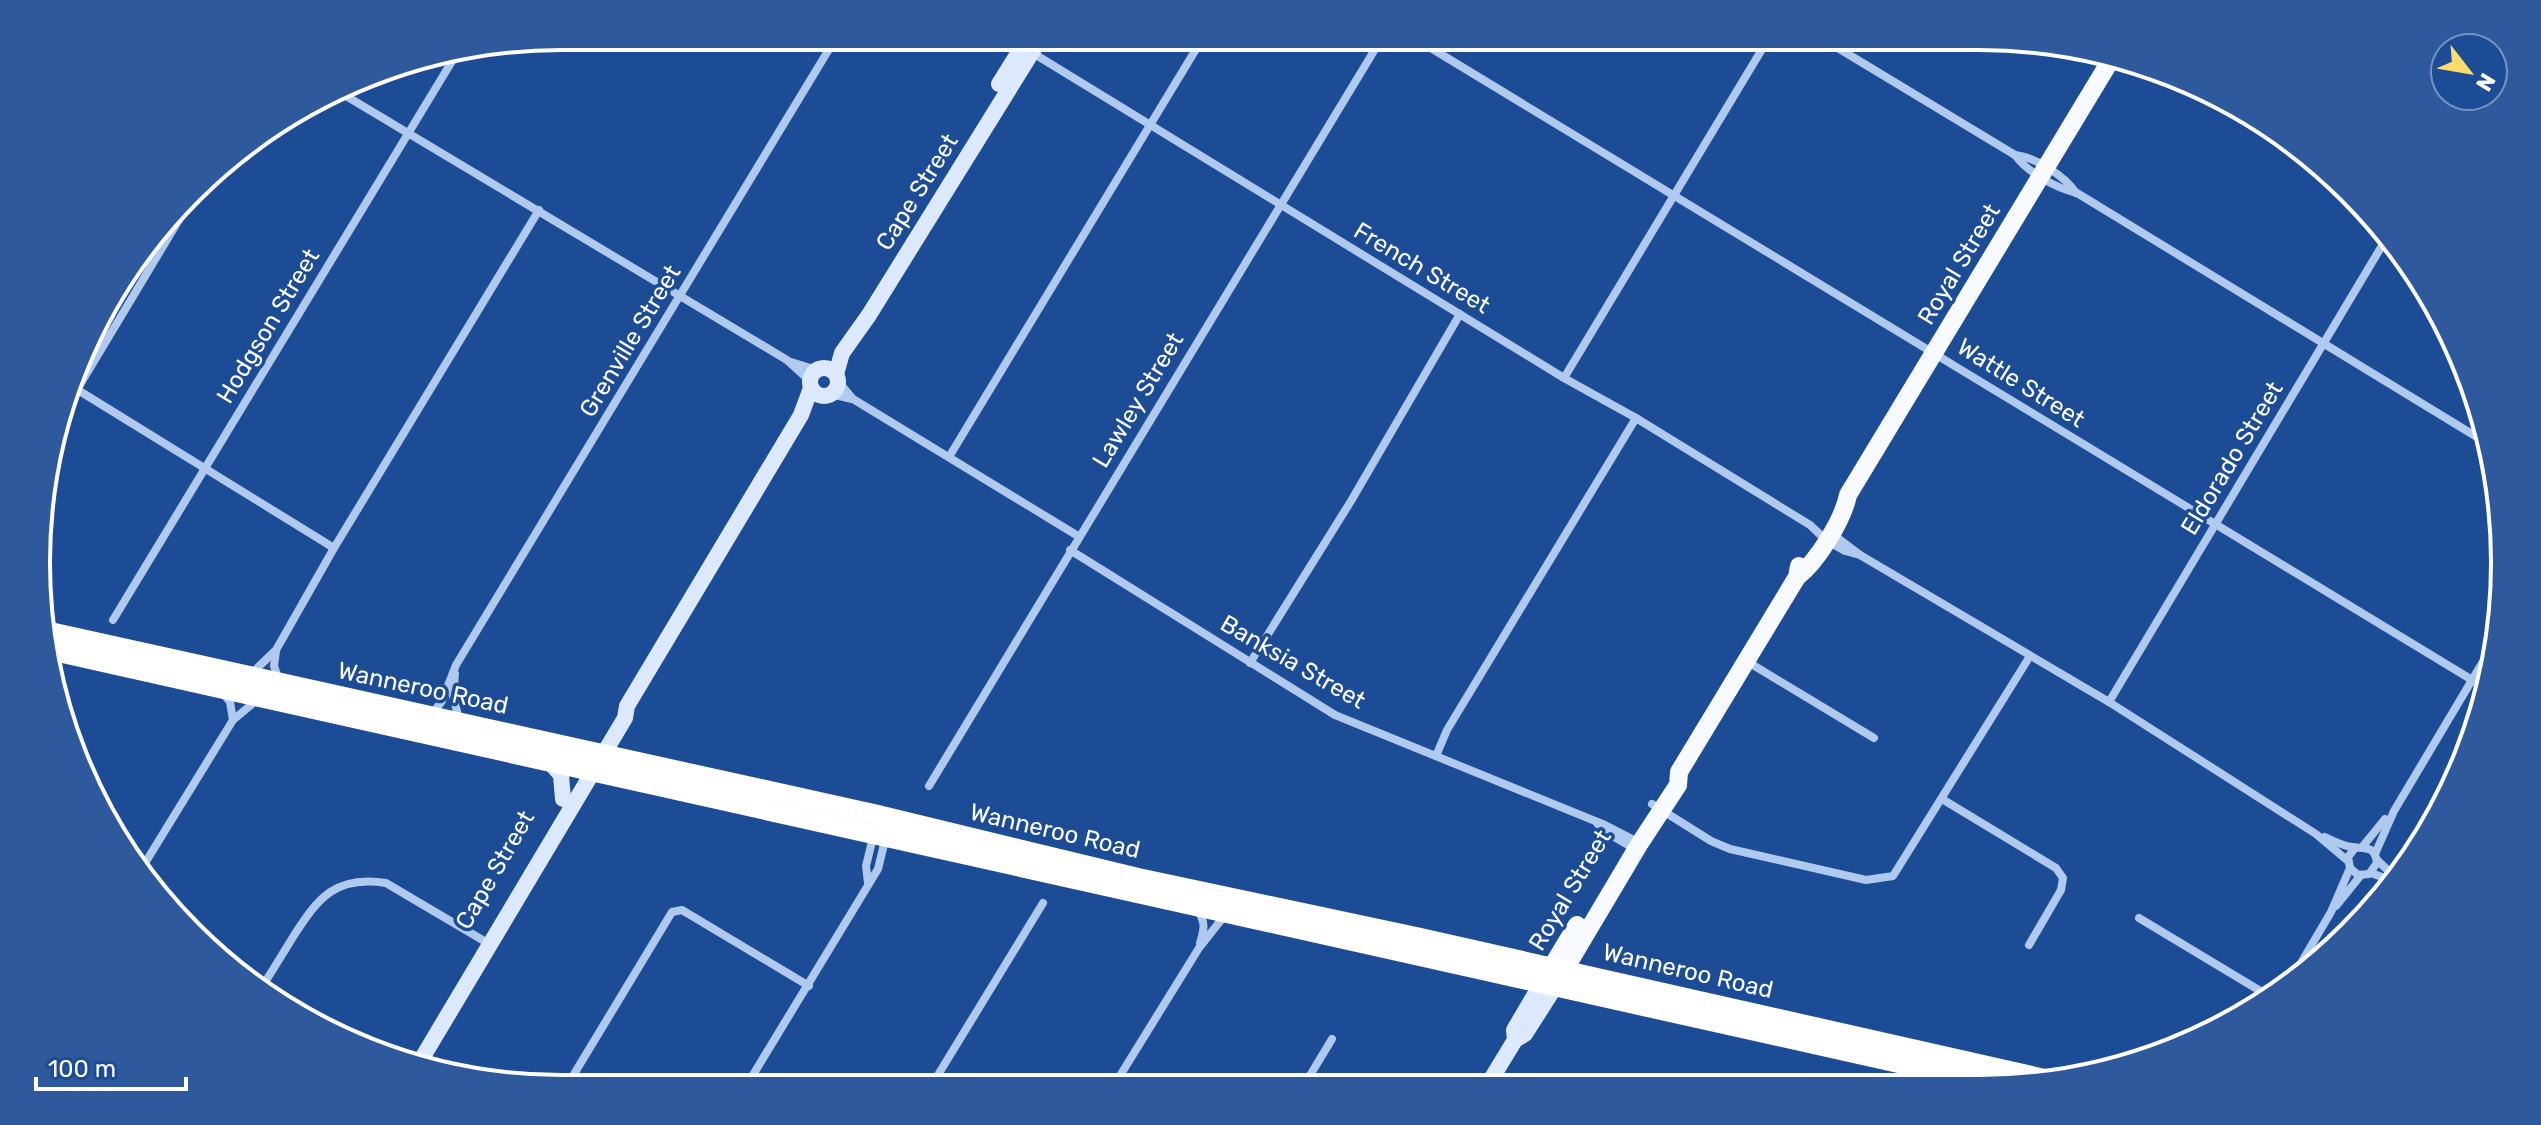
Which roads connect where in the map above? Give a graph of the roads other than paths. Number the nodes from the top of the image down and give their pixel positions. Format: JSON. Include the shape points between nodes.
{"nodes":[{"id":1,"x":829,"y":50,"type":"edge"},
{"id":2,"x":1025,"y":50,"type":"edge"},
{"id":3,"x":1036,"y":50,"type":"edge"},
{"id":4,"x":1196,"y":50,"type":"edge"},
{"id":5,"x":1374,"y":50,"type":"edge"},
{"id":6,"x":1434,"y":50,"type":"edge"},
{"id":7,"x":1762,"y":50,"type":"edge"},
{"id":8,"x":1841,"y":50,"type":"edge"},
{"id":9,"x":451,"y":63,"type":"edge"},
{"id":10,"x":2107,"y":66,"type":"edge"},
{"id":11,"x":348,"y":97,"type":"edge"},
{"id":12,"x":1151,"y":125,"type":"junction"},
{"id":13,"x":408,"y":133,"type":"junction"},
{"id":14,"x":2042,"y":172,"type":"junction"},
{"id":15,"x":1674,"y":195,"type":"junction"},
{"id":16,"x":1280,"y":205,"type":"junction"},
{"id":17,"x":539,"y":210,"type":"junction"},
{"id":18,"x":2381,"y":247,"type":"edge"},
{"id":19,"x":156,"y":251,"type":"edge"},
{"id":20,"x":680,"y":297,"type":"junction"},
{"id":21,"x":1460,"y":314,"type":"junction"},
{"id":22,"x":2323,"y":345,"type":"junction"},
{"id":23,"x":1934,"y":353,"type":"junction"},
{"id":24,"x":93,"y":358,"type":"edge"},
{"id":25,"x":1564,"y":378,"type":"junction"},
{"id":26,"x":824,"y":382,"type":"junction"},
{"id":27,"x":80,"y":391,"type":"edge"},
{"id":28,"x":853,"y":399,"type":"junction"},
{"id":29,"x":1636,"y":418,"type":"junction"},
{"id":30,"x":2475,"y":436,"type":"edge"},
{"id":31,"x":949,"y":457,"type":"junction"},
{"id":32,"x":205,"y":468,"type":"junction"},
{"id":33,"x":2214,"y":526,"type":"junction"},
{"id":34,"x":1825,"y":534,"type":"junction"},
{"id":35,"x":1078,"y":536,"type":"junction"},
{"id":36,"x":334,"y":548,"type":"junction"},
{"id":37,"x":1070,"y":550,"type":"junction"},
{"id":38,"x":113,"y":620,"type":"dead end"},
{"id":39,"x":55,"y":633,"type":"edge"},
{"id":40,"x":276,"y":650,"type":"junction"},
{"id":41,"x":58,"y":652,"type":"edge"},
{"id":42,"x":2030,"y":656,"type":"junction"},
{"id":43,"x":1747,"y":661,"type":"junction"},
{"id":44,"x":1250,"y":663,"type":"junction"},
{"id":45,"x":456,"y":665,"type":"junction"},
{"id":46,"x":2480,"y":666,"type":"edge"},
{"id":47,"x":250,"y":676,"type":"junction"},
{"id":48,"x":2472,"y":680,"type":"junction"},
{"id":49,"x":2477,"y":683,"type":"edge"},
{"id":50,"x":282,"y":684,"type":"junction"},
{"id":51,"x":219,"y":688,"type":"junction"},
{"id":52,"x":259,"y":698,"type":"junction"},
{"id":53,"x":2109,"y":702,"type":"junction"},
{"id":54,"x":624,"y":714,"type":"junction"},
{"id":55,"x":430,"y":717,"type":"junction"},
{"id":56,"x":233,"y":720,"type":"junction"},
{"id":57,"x":461,"y":724,"type":"junction"},
{"id":58,"x":1874,"y":738,"type":"dead end"},
{"id":59,"x":1436,"y":756,"type":"junction"},
{"id":60,"x":629,"y":760,"type":"junction"},
{"id":61,"x":549,"y":761,"type":"junction"},
{"id":62,"x":592,"y":761,"type":"junction"},
{"id":63,"x":699,"y":776,"type":"junction"},
{"id":64,"x":929,"y":786,"type":"dead end"},
{"id":65,"x":759,"y":789,"type":"junction"},
{"id":66,"x":563,"y":799,"type":"junction"},
{"id":67,"x":1942,"y":799,"type":"junction"},
{"id":68,"x":746,"y":806,"type":"junction"},
{"id":69,"x":1657,"y":808,"type":"junction"},
{"id":70,"x":2394,"y":811,"type":"junction"},
{"id":71,"x":882,"y":826,"type":"junction"},
{"id":72,"x":848,"y":830,"type":"junction"},
{"id":73,"x":2316,"y":834,"type":"junction"},
{"id":74,"x":1633,"y":844,"type":"junction"},
{"id":75,"x":2359,"y":847,"type":"junction"},
{"id":76,"x":2376,"y":857,"type":"junction"},
{"id":77,"x":146,"y":861,"type":"edge"},
{"id":78,"x":2349,"y":865,"type":"junction"},
{"id":79,"x":2387,"y":871,"type":"edge"},
{"id":80,"x":2366,"y":874,"type":"junction"},
{"id":81,"x":2382,"y":877,"type":"edge"},
{"id":82,"x":1043,"y":903,"type":"dead end"},
{"id":83,"x":1192,"y":903,"type":"junction"},
{"id":84,"x":1228,"y":912,"type":"junction"},
{"id":85,"x":2331,"y":912,"type":"junction"},
{"id":86,"x":2139,"y":918,"type":"dead end"},
{"id":87,"x":487,"y":942,"type":"junction"},
{"id":88,"x":2029,"y":945,"type":"dead end"},
{"id":89,"x":1199,"y":948,"type":"junction"},
{"id":90,"x":2304,"y":958,"type":"edge"},
{"id":91,"x":1553,"y":977,"type":"junction"},
{"id":92,"x":266,"y":980,"type":"edge"},
{"id":93,"x":809,"y":986,"type":"junction"},
{"id":94,"x":2260,"y":991,"type":"edge"},
{"id":95,"x":1332,"y":1039,"type":"dead end"},
{"id":96,"x":416,"y":1054,"type":"edge"},
{"id":97,"x":423,"y":1056,"type":"edge"},
{"id":98,"x":2017,"y":1074,"type":"edge"},
{"id":99,"x":573,"y":1075,"type":"edge"},
{"id":100,"x":753,"y":1075,"type":"edge"},
{"id":101,"x":938,"y":1075,"type":"edge"},
{"id":102,"x":1120,"y":1075,"type":"edge"},
{"id":103,"x":1310,"y":1075,"type":"edge"},
{"id":104,"x":1494,"y":1075,"type":"edge"},
{"id":105,"x":1955,"y":1075,"type":"edge"}],
"edges":[{"from":1,"to":20,"type":"street","name":"Grenville Street"},
{"from":2,"to":26,"type":"street","name":"Cape Street"},
{"from":3,"to":12,"type":"street","name":"French Street"},
{"from":4,"to":12,"type":"street"},
{"from":5,"to":16,"type":"street","name":"Lawley Street"},
{"from":6,"to":15,"type":"street","name":"Wattle Street"},
{"from":7,"to":15,"type":"street"},
{"from":8,"to":14,"type":"street","via":[[2015,155],[2026,156]]},
{"from":9,"to":13,"type":"street","name":"Hodgson Street"},
{"from":10,"to":14,"type":"main road","name":"Royal Street"},
{"from":11,"to":13,"type":"street"},
{"from":12,"to":16,"type":"street","name":"French Street"},
{"from":12,"to":31,"type":"street"},
{"from":13,"to":17,"type":"street"},
{"from":13,"to":32,"type":"street","name":"Hodgson Street"},
{"from":14,"to":22,"type":"street","via":[[2070,184]]},
{"from":14,"to":23,"type":"main road","name":"Royal Street"},
{"from":15,"to":23,"type":"street","name":"Wattle Street"},
{"from":15,"to":25,"type":"street"},
{"from":16,"to":21,"type":"street","name":"French Street"},
{"from":16,"to":35,"type":"street","name":"Lawley Street"},
{"from":17,"to":20,"type":"street"},
{"from":17,"to":36,"type":"street"},
{"from":18,"to":22,"type":"street","name":"Eldorado Street"},
{"from":19,"to":24,"type":"street"},
{"from":20,"to":26,"type":"street"},
{"from":20,"to":45,"type":"street","name":"Grenville Street"},
{"from":21,"to":25,"type":"street","name":"French Street"},
{"from":21,"to":44,"type":"street"},
{"from":22,"to":30,"type":"street"},
{"from":22,"to":33,"type":"street","name":"Eldorado Street"},
{"from":23,"to":33,"type":"street","name":"Wattle Street"},
{"from":23,"to":34,"type":"main road","name":"Royal Street","via":[[1848,495],[1845,510]]},
{"from":25,"to":29,"type":"street","name":"French Street"},
{"from":26,"to":28,"type":"street"},
{"from":26,"to":28,"type":"street"},
{"from":26,"to":54,"type":"street","name":"Cape Street"},
{"from":27,"to":32,"type":"street"},
{"from":28,"to":31,"type":"street"},
{"from":29,"to":34,"type":"street","name":"French Street"},
{"from":29,"to":59,"type":"street"},
{"from":31,"to":35,"type":"street"},
{"from":32,"to":36,"type":"street"},
{"from":32,"to":38,"type":"street","name":"Hodgson Street"},
{"from":33,"to":48,"type":"street","name":"Wattle Street"},
{"from":33,"to":53,"type":"street","name":"Eldorado Street"},
{"from":34,"to":42,"type":"street","name":"French Street"},
{"from":34,"to":43,"type":"main road","name":"Royal Street","via":[[1810,568],[1797,577]]},
{"from":35,"to":37,"type":"street","name":"Lawley Street"},
{"from":36,"to":40,"type":"street"},
{"from":37,"to":44,"type":"street","name":"Banksia Street"},
{"from":37,"to":64,"type":"street","name":"Lawley Street"},
{"from":39,"to":47,"type":"highway","name":"Wanneroo Road"},
{"from":40,"to":47,"type":"street"},
{"from":40,"to":50,"type":"street","via":[[274,666]]},
{"from":41,"to":51,"type":"highway","name":"Wanneroo Road"},
{"from":42,"to":53,"type":"street","name":"French Street"},
{"from":42,"to":67,"type":"street"},
{"from":43,"to":58,"type":"street"},
{"from":43,"to":69,"type":"main road","name":"Royal Street","via":[[1679,772],[1668,779]]},
{"from":44,"to":59,"type":"street","name":"Banksia Street","via":[[1335,715]]},
{"from":45,"to":55,"type":"street","name":"Grenville Street"},
{"from":45,"to":57,"type":"street","via":[[453,696]]},
{"from":46,"to":48,"type":"street"},
{"from":47,"to":50,"type":"highway","name":"Wanneroo Road"},
{"from":48,"to":49,"type":"street","name":"Wattle Street"},
{"from":48,"to":70,"type":"street"},
{"from":50,"to":55,"type":"highway","name":"Wanneroo Road"},
{"from":51,"to":52,"type":"highway","name":"Wanneroo Road"},
{"from":51,"to":56,"type":"street","via":[[230,702]]},
{"from":52,"to":56,"type":"street"},
{"from":52,"to":61,"type":"highway","name":"Wanneroo Road"},
{"from":53,"to":73,"type":"street","name":"French Street"},
{"from":54,"to":60,"type":"street","via":[[620,738]]},
{"from":54,"to":62,"type":"street","name":"Cape Street","via":[[615,714]]},
{"from":55,"to":57,"type":"highway","name":"Wanneroo Road"},
{"from":56,"to":77,"type":"street"},
{"from":57,"to":62,"type":"highway","name":"Wanneroo Road"},
{"from":59,"to":74,"type":"street","name":"Banksia Street","via":[[1596,823]]},
{"from":60,"to":62,"type":"highway","name":"Wanneroo Road"},
{"from":60,"to":63,"type":"highway","name":"Wanneroo Road"},
{"from":61,"to":62,"type":"highway","name":"Wanneroo Road"},
{"from":61,"to":66,"type":"street","via":[[561,775]]},
{"from":62,"to":66,"type":"street","name":"Cape Street"},
{"from":62,"to":68,"type":"highway","name":"Wanneroo Road"},
{"from":62,"to":87,"type":"street","name":"Cape Street"},
{"from":63,"to":65,"type":"highway","name":"Wanneroo Road"},
{"from":63,"to":68,"type":"highway","via":[[743,796]]},
{"from":65,"to":71,"type":"highway","name":"Wanneroo Road"},
{"from":65,"to":72,"type":"highway","via":[[773,805]]},
{"from":66,"to":87,"type":"street","name":"Cape Street"},
{"from":67,"to":69,"type":"street","via":[[1893,876],[1866,880],[1730,849]]},
{"from":67,"to":88,"type":"street","via":[[2056,868],[2063,878]]},
{"from":68,"to":72,"type":"highway","name":"Wanneroo Road"},
{"from":69,"to":74,"type":"main road","name":"Royal Street"},
{"from":70,"to":75,"type":"street"},
{"from":70,"to":76,"type":"street"},
{"from":71,"to":72,"type":"highway","name":"Wanneroo Road"},
{"from":71,"to":83,"type":"highway","name":"Wanneroo Road"},
{"from":71,"to":91,"type":"highway","name":"Wanneroo Road","via":[[1138,878]]},
{"from":71,"to":93,"type":"street","via":[[878,869]]},
{"from":73,"to":75,"type":"street","name":"French Street"},
{"from":73,"to":78,"type":"street","name":"French Street"},
{"from":74,"to":91,"type":"main road","name":"Royal Street"},
{"from":75,"to":76,"type":"street","name":"French Street"},
{"from":75,"to":78,"type":"street"},
{"from":76,"to":79,"type":"street"},
{"from":76,"to":80,"type":"street"},
{"from":78,"to":80,"type":"street","name":"French Street"},
{"from":78,"to":85,"type":"street"},
{"from":80,"to":81,"type":"street"},
{"from":80,"to":85,"type":"street"},
{"from":82,"to":101,"type":"street"},
{"from":83,"to":84,"type":"highway","name":"Wanneroo Road"},
{"from":83,"to":89,"type":"street","via":[[1204,922]]},
{"from":84,"to":89,"type":"street"},
{"from":84,"to":91,"type":"highway","name":"Wanneroo Road"},
{"from":85,"to":90,"type":"street"},
{"from":86,"to":94,"type":"street"},
{"from":87,"to":92,"type":"street","via":[[386,883],[348,884],[334,888],[313,906]]},
{"from":87,"to":96,"type":"street","name":"Cape Street"},
{"from":87,"to":97,"type":"street","name":"Cape Street"},
{"from":89,"to":102,"type":"street"},
{"from":91,"to":98,"type":"highway","name":"Wanneroo Road"},
{"from":91,"to":104,"type":"street","name":"Royal Street","via":[[1525,1034],[1515,1040]]},
{"from":91,"to":105,"type":"highway","name":"Wanneroo Road"},
{"from":93,"to":99,"type":"street","via":[[677,910]]},
{"from":93,"to":100,"type":"street"},
{"from":95,"to":103,"type":"street"}]}
